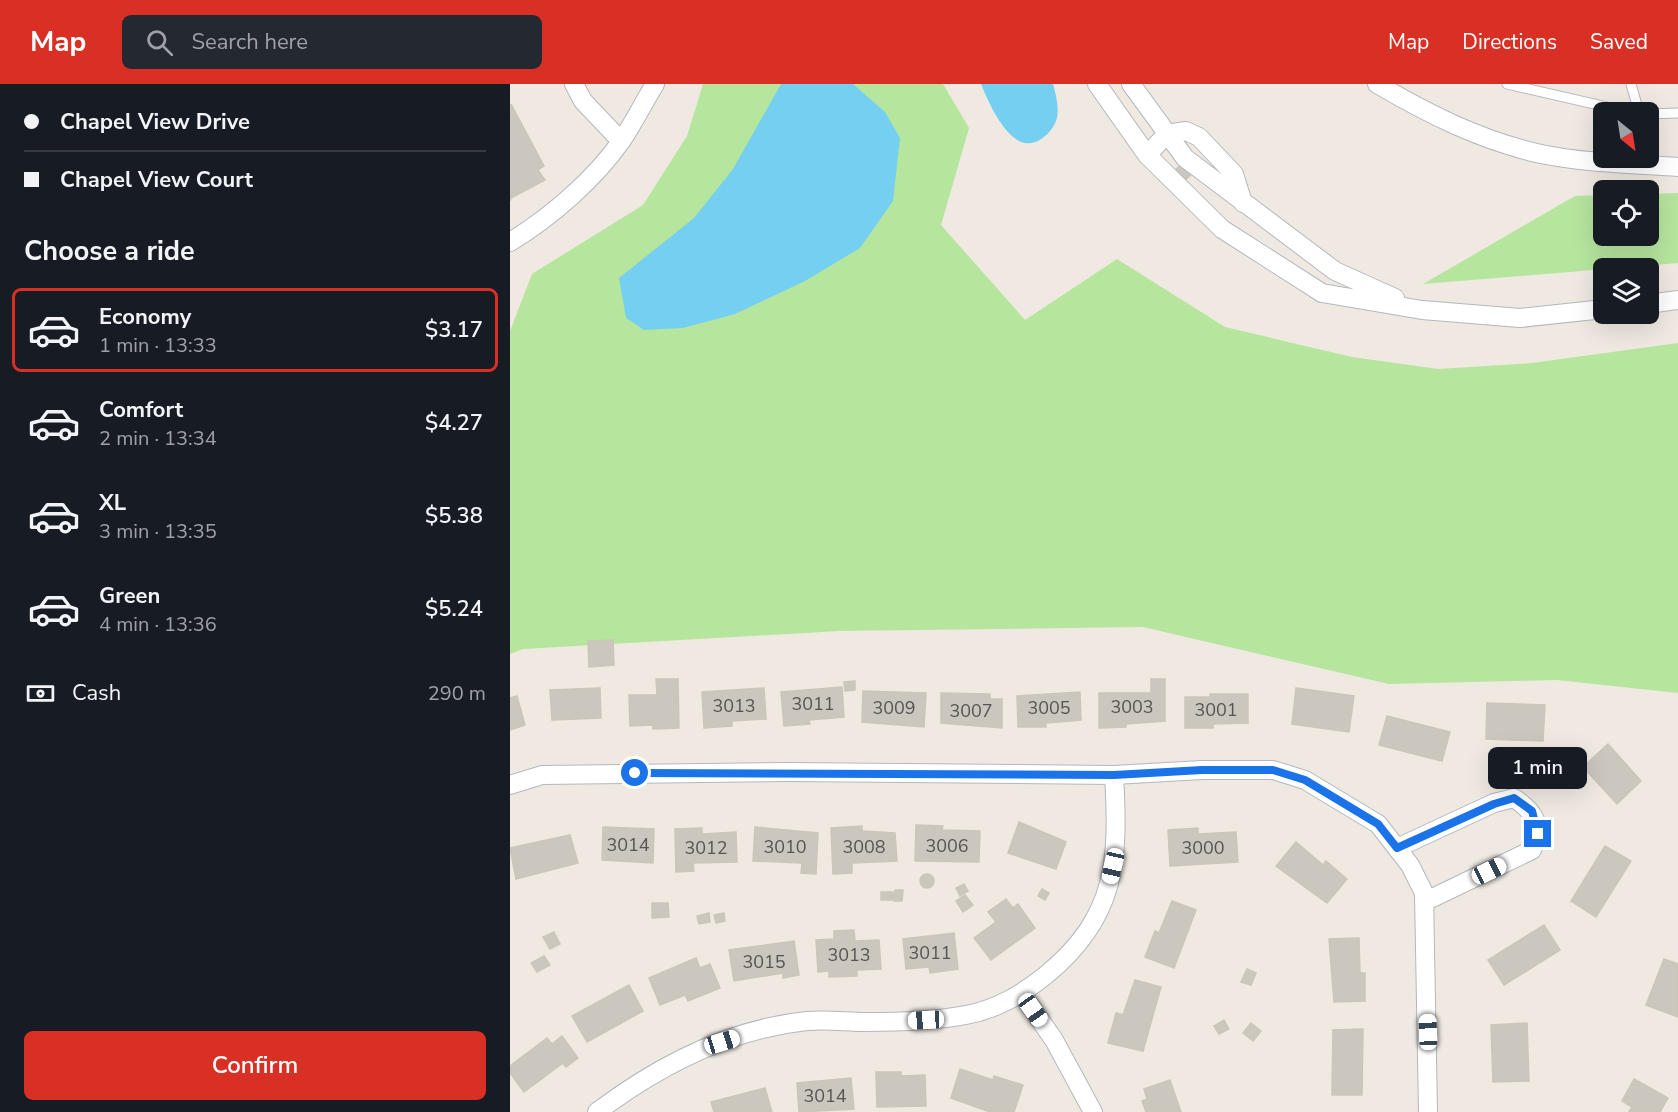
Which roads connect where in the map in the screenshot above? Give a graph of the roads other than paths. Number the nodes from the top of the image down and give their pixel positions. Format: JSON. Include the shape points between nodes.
{"nodes":[{"id":1,"x":574,"y":84,"type":"edge"},
{"id":2,"x":655,"y":84,"type":"edge"},
{"id":3,"x":1097,"y":84,"type":"edge"},
{"id":4,"x":1131,"y":84,"type":"edge"},
{"id":5,"x":1377,"y":84,"type":"edge"},
{"id":6,"x":1507,"y":84,"type":"edge"},
{"id":7,"x":1631,"y":84,"type":"edge"},
{"id":8,"x":1636,"y":102,"type":"edge"},
{"id":9,"x":1593,"y":104,"type":"edge"},
{"id":10,"x":1678,"y":112,"type":"edge"},
{"id":11,"x":1659,"y":113,"type":"edge"},
{"id":12,"x":1167,"y":134,"type":"junction"},
{"id":13,"x":621,"y":141,"type":"junction"},
{"id":14,"x":1147,"y":155,"type":"junction"},
{"id":15,"x":1593,"y":158,"type":"edge"},
{"id":16,"x":1659,"y":164,"type":"edge"},
{"id":17,"x":1678,"y":167,"type":"edge"},
{"id":18,"x":1243,"y":203,"type":"junction"},
{"id":19,"x":1222,"y":229,"type":"junction"},
{"id":20,"x":510,"y":242,"type":"edge"},
{"id":21,"x":1678,"y":300,"type":"edge"},
{"id":22,"x":1659,"y":303,"type":"edge"},
{"id":23,"x":1422,"y":310,"type":"junction"},
{"id":24,"x":1593,"y":310,"type":"edge"},
{"id":25,"x":1114,"y":775,"type":"junction"},
{"id":26,"x":510,"y":785,"type":"edge"},
{"id":27,"x":1397,"y":848,"type":"junction"},
{"id":28,"x":1424,"y":902,"type":"junction"},
{"id":29,"x":1022,"y":994,"type":"junction"},
{"id":30,"x":597,"y":1112,"type":"edge"},
{"id":31,"x":1093,"y":1112,"type":"edge"},
{"id":32,"x":1428,"y":1112,"type":"edge"}],
"edges":[{"from":1,"to":13,"type":"street","via":[[583,101]]},
{"from":2,"to":13,"type":"street"},
{"from":3,"to":14,"type":"street"},
{"from":4,"to":12,"type":"street"},
{"from":5,"to":15,"type":"street","via":[[1426,112],[1485,138],[1542,154]]},
{"from":6,"to":9,"type":"lane"},
{"from":7,"to":8,"type":"lane"},
{"from":10,"to":11,"type":"lane"},
{"from":12,"to":14,"type":"street"},
{"from":12,"to":18,"type":"street","via":[[1186,131],[1199,137],[1234,174]]},
{"from":13,"to":20,"type":"street","via":[[568,197]]},
{"from":14,"to":19,"type":"street"},
{"from":16,"to":17,"type":"street"},
{"from":18,"to":19,"type":"street"},
{"from":18,"to":23,"type":"street","via":[[1335,271]]},
{"from":19,"to":23,"type":"street","via":[[1322,293]]},
{"from":21,"to":22,"type":"street"},
{"from":23,"to":24,"type":"street","via":[[1520,318]]},
{"from":25,"to":26,"type":"street","via":[[568,774],[542,775]]},
{"from":25,"to":27,"type":"street","via":[[1273,770],[1305,780],[1378,824]]},
{"from":25,"to":29,"type":"street","via":[[1117,835],[1107,894],[1098,916],[1058,965]]},
{"from":27,"to":28,"type":"street","via":[[1424,893]]},
{"from":27,"to":28,"type":"street","via":[[1514,798],[1532,811],[1538,834],[1532,850]]},
{"from":28,"to":32,"type":"street"},
{"from":29,"to":30,"type":"street","via":[[964,1016],[807,1021],[755,1032],[705,1047],[663,1067]]},
{"from":29,"to":31,"type":"street","via":[[1054,1040]]}]}
